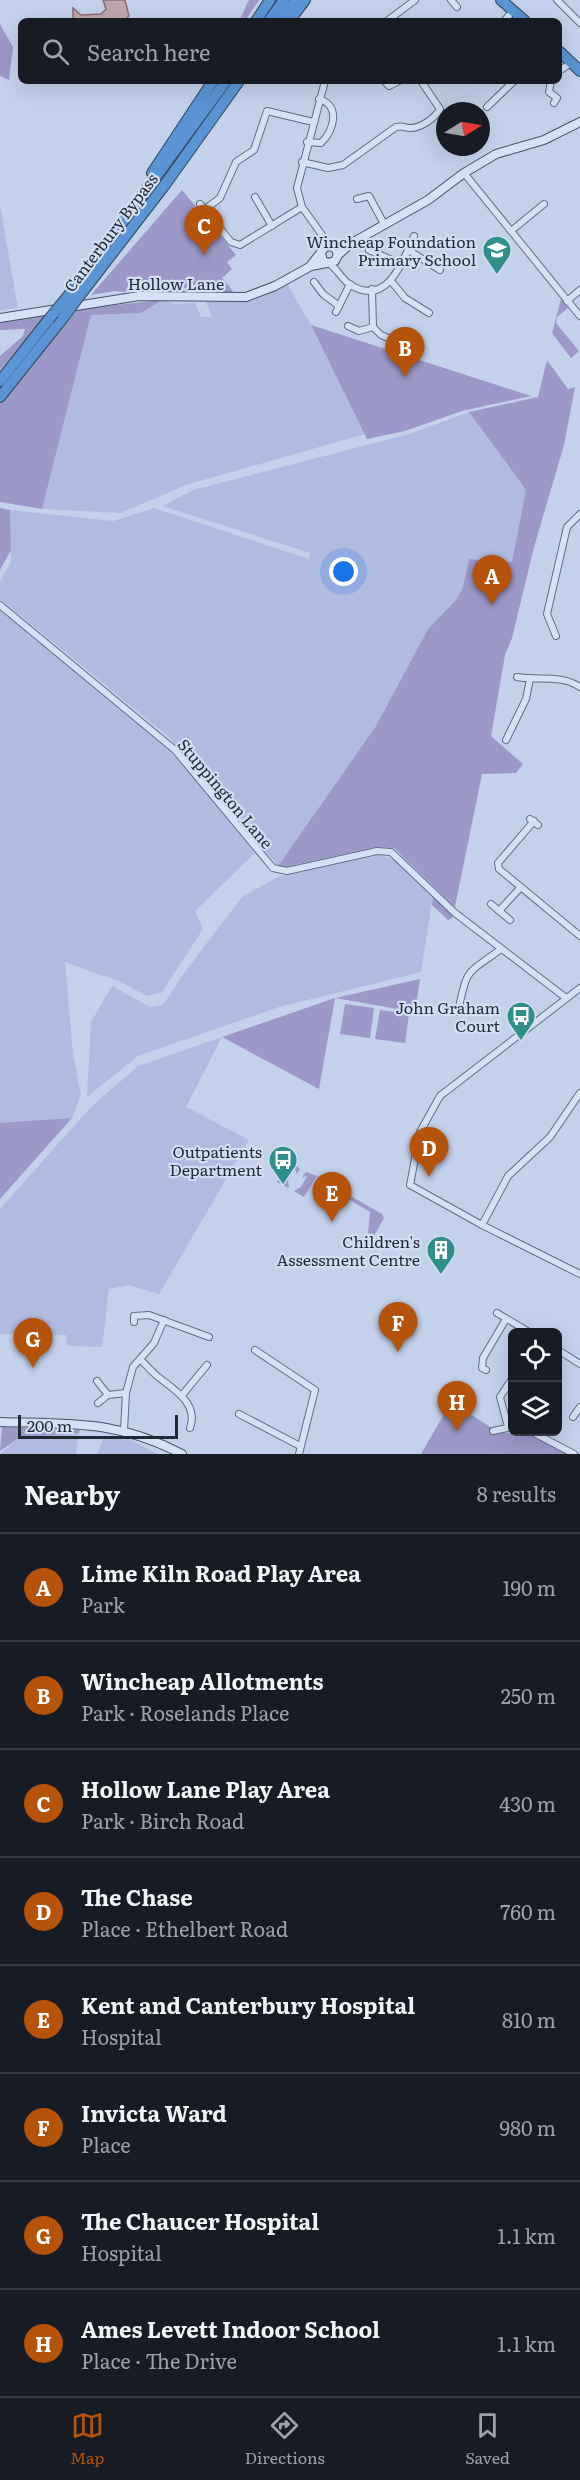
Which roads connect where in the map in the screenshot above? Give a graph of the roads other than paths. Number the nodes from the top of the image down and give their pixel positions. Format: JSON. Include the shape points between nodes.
{"nodes":[{"id":1,"x":270,"y":0,"type":"edge"},
{"id":2,"x":284,"y":0,"type":"edge"},
{"id":3,"x":296,"y":0,"type":"edge"},
{"id":4,"x":306,"y":0,"type":"edge"},
{"id":5,"x":414,"y":0,"type":"edge"},
{"id":6,"x":451,"y":0,"type":"edge"},
{"id":7,"x":501,"y":0,"type":"edge"},
{"id":8,"x":557,"y":0,"type":"edge"},
{"id":9,"x":457,"y":7,"type":"dead end"},
{"id":10,"x":513,"y":11,"type":"junction"},
{"id":11,"x":258,"y":18,"type":"edge"},
{"id":12,"x":271,"y":18,"type":"edge"},
{"id":13,"x":283,"y":18,"type":"edge"},
{"id":14,"x":291,"y":18,"type":"edge"},
{"id":15,"x":391,"y":18,"type":"edge"},
{"id":16,"x":507,"y":18,"type":"edge"},
{"id":17,"x":521,"y":18,"type":"edge"},
{"id":18,"x":580,"y":22,"type":"edge"},
{"id":19,"x":562,"y":54,"type":"edge"},
{"id":20,"x":571,"y":63,"type":"junction"},
{"id":21,"x":562,"y":68,"type":"edge"},
{"id":22,"x":580,"y":71,"type":"edge"},
{"id":23,"x":211,"y":84,"type":"edge"},
{"id":24,"x":224,"y":84,"type":"edge"},
{"id":25,"x":239,"y":84,"type":"edge"},
{"id":26,"x":324,"y":84,"type":"edge"},
{"id":27,"x":423,"y":84,"type":"edge"},
{"id":28,"x":511,"y":84,"type":"edge"},
{"id":29,"x":550,"y":84,"type":"edge"},
{"id":30,"x":319,"y":99,"type":"junction"},
{"id":31,"x":554,"y":103,"type":"dead end"},
{"id":32,"x":490,"y":104,"type":"edge"},
{"id":33,"x":313,"y":122,"type":"junction"},
{"id":34,"x":580,"y":122,"type":"edge"},
{"id":35,"x":307,"y":142,"type":"junction"},
{"id":36,"x":302,"y":162,"type":"junction"},
{"id":37,"x":168,"y":164,"type":"junction"},
{"id":38,"x":464,"y":173,"type":"junction"},
{"id":39,"x":157,"y":180,"type":"junction"},
{"id":40,"x":255,"y":197,"type":"dead end"},
{"id":41,"x":357,"y":199,"type":"dead end"},
{"id":42,"x":200,"y":204,"type":"dead end"},
{"id":43,"x":541,"y":206,"type":"dead end"},
{"id":44,"x":302,"y":207,"type":"junction"},
{"id":45,"x":204,"y":210,"type":"junction"},
{"id":46,"x":384,"y":224,"type":"junction"},
{"id":47,"x":272,"y":226,"type":"junction"},
{"id":48,"x":511,"y":231,"type":"junction"},
{"id":49,"x":414,"y":236,"type":"dead end"},
{"id":50,"x":369,"y":250,"type":"dead end"},
{"id":51,"x":408,"y":250,"type":"junction"},
{"id":52,"x":330,"y":251,"type":"junction"},
{"id":53,"x":328,"y":263,"type":"junction"},
{"id":54,"x":401,"y":264,"type":"junction"},
{"id":55,"x":311,"y":266,"type":"junction"},
{"id":56,"x":440,"y":270,"type":"dead end"},
{"id":57,"x":347,"y":281,"type":"junction"},
{"id":58,"x":315,"y":282,"type":"dead end"},
{"id":59,"x":391,"y":282,"type":"junction"},
{"id":60,"x":372,"y":290,"type":"junction"},
{"id":61,"x":580,"y":290,"type":"edge"},
{"id":62,"x":567,"y":301,"type":"junction"},
{"id":63,"x":429,"y":313,"type":"dead end"},
{"id":64,"x":580,"y":316,"type":"edge"},
{"id":65,"x":0,"y":318,"type":"edge"},
{"id":66,"x":348,"y":326,"type":"dead end"},
{"id":67,"x":374,"y":327,"type":"junction"},
{"id":68,"x":400,"y":343,"type":"dead end"},
{"id":69,"x":0,"y":381,"type":"edge"},
{"id":70,"x":0,"y":397,"type":"edge"},
{"id":71,"x":580,"y":514,"type":"edge"},
{"id":72,"x":574,"y":519,"type":"junction"},
{"id":73,"x":580,"y":526,"type":"edge"},
{"id":74,"x":0,"y":605,"type":"edge"},
{"id":75,"x":556,"y":636,"type":"dead end"},
{"id":76,"x":517,"y":677,"type":"dead end"},
{"id":77,"x":530,"y":679,"type":"junction"},
{"id":78,"x":580,"y":687,"type":"edge"},
{"id":79,"x":506,"y":740,"type":"dead end"},
{"id":80,"x":534,"y":822,"type":"dead end"},
{"id":81,"x":520,"y":888,"type":"junction"},
{"id":82,"x":491,"y":904,"type":"dead end"},
{"id":83,"x":499,"y":910,"type":"junction"},
{"id":84,"x":510,"y":920,"type":"dead end"},
{"id":85,"x":580,"y":936,"type":"edge"},
{"id":86,"x":501,"y":949,"type":"junction"},
{"id":87,"x":580,"y":988,"type":"edge"},
{"id":88,"x":566,"y":998,"type":"junction"},
{"id":89,"x":457,"y":1008,"type":"dead end"},
{"id":90,"x":580,"y":1094,"type":"edge"},
{"id":91,"x":482,"y":1225,"type":"junction"},
{"id":92,"x":580,"y":1274,"type":"edge"},
{"id":93,"x":497,"y":1313,"type":"dead end"},
{"id":94,"x":506,"y":1319,"type":"junction"},
{"id":95,"x":164,"y":1320,"type":"junction"},
{"id":96,"x":134,"y":1322,"type":"dead end"},
{"id":97,"x":522,"y":1328,"type":"edge"},
{"id":98,"x":209,"y":1336,"type":"dead end"},
{"id":99,"x":255,"y":1350,"type":"dead end"},
{"id":100,"x":562,"y":1353,"type":"edge"},
{"id":101,"x":141,"y":1359,"type":"junction"},
{"id":102,"x":580,"y":1364,"type":"edge"},
{"id":103,"x":207,"y":1365,"type":"dead end"},
{"id":104,"x":486,"y":1370,"type":"dead end"},
{"id":105,"x":97,"y":1381,"type":"dead end"},
{"id":106,"x":508,"y":1386,"type":"edge"},
{"id":107,"x":126,"y":1393,"type":"junction"},
{"id":108,"x":183,"y":1394,"type":"junction"},
{"id":109,"x":108,"y":1395,"type":"junction"},
{"id":110,"x":98,"y":1403,"type":"dead end"},
{"id":111,"x":580,"y":1407,"type":"edge"},
{"id":112,"x":239,"y":1414,"type":"dead end"},
{"id":113,"x":573,"y":1417,"type":"dead end"},
{"id":114,"x":508,"y":1421,"type":"edge"},
{"id":115,"x":0,"y":1422,"type":"edge"},
{"id":116,"x":190,"y":1428,"type":"dead end"},
{"id":117,"x":508,"y":1428,"type":"edge"},
{"id":118,"x":124,"y":1430,"type":"junction"},
{"id":119,"x":494,"y":1431,"type":"dead end"},
{"id":120,"x":541,"y":1436,"type":"edge"},
{"id":121,"x":300,"y":1446,"type":"junction"},
{"id":122,"x":182,"y":1454,"type":"edge"},
{"id":123,"x":298,"y":1454,"type":"edge"},
{"id":124,"x":574,"y":1454,"type":"edge"}],
"edges":[{"from":1,"to":11,"type":"highway"},
{"from":2,"to":12,"type":"highway"},
{"from":3,"to":13,"type":"highway"},
{"from":4,"to":14,"type":"highway"},
{"from":5,"to":15,"type":"street"},
{"from":6,"to":9,"type":"street"},
{"from":7,"to":10,"type":"highway"},
{"from":8,"to":18,"type":"street"},
{"from":10,"to":16,"type":"street"},
{"from":10,"to":17,"type":"highway"},
{"from":19,"to":20,"type":"highway"},
{"from":20,"to":21,"type":"street"},
{"from":20,"to":22,"type":"highway"},
{"from":23,"to":37,"type":"highway"},
{"from":24,"to":37,"type":"highway","name":"Canterbury Bypass"},
{"from":25,"to":37,"type":"highway","name":"Canterbury Bypass","via":[[216,115]]},
{"from":26,"to":30,"type":"street"},
{"from":27,"to":36,"type":"street","via":[[440,109],[421,125],[396,127],[350,162],[337,167]]},
{"from":28,"to":32,"type":"street"},
{"from":29,"to":31,"type":"street"},
{"from":30,"to":33,"type":"street"},
{"from":30,"to":35,"type":"street","via":[[333,109],[332,128],[321,143]]},
{"from":33,"to":35,"type":"street"},
{"from":33,"to":45,"type":"street","via":[[267,111],[254,150],[236,162],[219,198]]},
{"from":34,"to":38,"type":"street","name":"Hollow Lane","via":[[544,140],[496,154]]},
{"from":35,"to":36,"type":"street"},
{"from":36,"to":44,"type":"street","via":[[297,182]]},
{"from":37,"to":39,"type":"highway","name":"Canterbury Bypass"},
{"from":38,"to":46,"type":"street","name":"Hollow Lane","via":[[428,200]]},
{"from":38,"to":48,"type":"street"},
{"from":39,"to":69,"type":"highway","name":"Canterbury Bypass","bridge":true},
{"from":39,"to":70,"type":"highway","name":"Canterbury Bypass","bridge":true,"via":[[84,290]]},
{"from":40,"to":47,"type":"street"},
{"from":41,"to":46,"type":"street","via":[[369,196]]},
{"from":42,"to":45,"type":"street"},
{"from":43,"to":48,"type":"street"},
{"from":44,"to":47,"type":"street"},
{"from":44,"to":52,"type":"street"},
{"from":45,"to":47,"type":"street","via":[[237,244]]},
{"from":46,"to":52,"type":"street","name":"Hollow Lane"},
{"from":48,"to":62,"type":"street"},
{"from":49,"to":51,"type":"street"},
{"from":50,"to":54,"type":"street"},
{"from":51,"to":54,"type":"street"},
{"from":51,"to":56,"type":"street"},
{"from":52,"to":53,"type":"street"},
{"from":52,"to":55,"type":"street","name":"Hollow Lane"},
{"from":52,"to":57,"type":"street"},
{"from":53,"to":55,"type":"street","name":"Hollow Lane"},
{"from":53,"to":57,"type":"street"},
{"from":54,"to":59,"type":"street"},
{"from":55,"to":65,"type":"street","name":"Hollow Lane","via":[[246,297],[139,296]]},
{"from":57,"to":58,"type":"street","via":[[338,309]]},
{"from":57,"to":60,"type":"street"},
{"from":59,"to":60,"type":"street"},
{"from":59,"to":63,"type":"street","via":[[405,298]]},
{"from":60,"to":67,"type":"street"},
{"from":61,"to":62,"type":"street"},
{"from":62,"to":64,"type":"street"},
{"from":66,"to":67,"type":"street","via":[[359,330]]},
{"from":67,"to":68,"type":"street"},
{"from":71,"to":72,"type":"street"},
{"from":72,"to":73,"type":"street"},
{"from":72,"to":75,"type":"street","via":[[567,527],[547,614]]},
{"from":74,"to":86,"type":"street","name":"Stuppington Lane","via":[[175,750],[273,868],[308,868],[385,851],[403,861],[439,899]]},
{"from":76,"to":77,"type":"street"},
{"from":77,"to":78,"type":"street","via":[[555,677]]},
{"from":77,"to":79,"type":"street","via":[[517,726]]},
{"from":80,"to":81,"type":"street","via":[[498,863],[501,872]]},
{"from":81,"to":83,"type":"street"},
{"from":81,"to":85,"type":"street"},
{"from":82,"to":83,"type":"street"},
{"from":83,"to":84,"type":"street"},
{"from":86,"to":88,"type":"street","name":"Stuppington Lane"},
{"from":86,"to":89,"type":"street","via":[[472,969]]},
{"from":87,"to":88,"type":"street"},
{"from":88,"to":91,"type":"street","via":[[440,1096],[420,1132],[410,1185]]},
{"from":90,"to":91,"type":"street","via":[[550,1137],[508,1176]]},
{"from":91,"to":92,"type":"street"},
{"from":93,"to":94,"type":"street"},
{"from":94,"to":97,"type":"street"},
{"from":94,"to":104,"type":"street","via":[[483,1358],[482,1368]]},
{"from":95,"to":96,"type":"street","via":[[141,1314],[134,1316]]},
{"from":95,"to":98,"type":"street"},
{"from":95,"to":101,"type":"street","via":[[154,1343]]},
{"from":99,"to":121,"type":"street","via":[[315,1390]]},
{"from":100,"to":102,"type":"street"},
{"from":101,"to":107,"type":"street","via":[[133,1367]]},
{"from":101,"to":108,"type":"street"},
{"from":103,"to":108,"type":"street"},
{"from":105,"to":109,"type":"street"},
{"from":106,"to":114,"type":"street","via":[[500,1397]]},
{"from":107,"to":109,"type":"street"},
{"from":107,"to":118,"type":"street"},
{"from":108,"to":116,"type":"street","via":[[192,1421]]},
{"from":109,"to":110,"type":"street"},
{"from":111,"to":113,"type":"street"},
{"from":112,"to":121,"type":"street"},
{"from":115,"to":118,"type":"street","via":[[85,1424]]},
{"from":117,"to":119,"type":"street"},
{"from":118,"to":122,"type":"street"},
{"from":120,"to":124,"type":"street"},
{"from":121,"to":123,"type":"street"}]}
